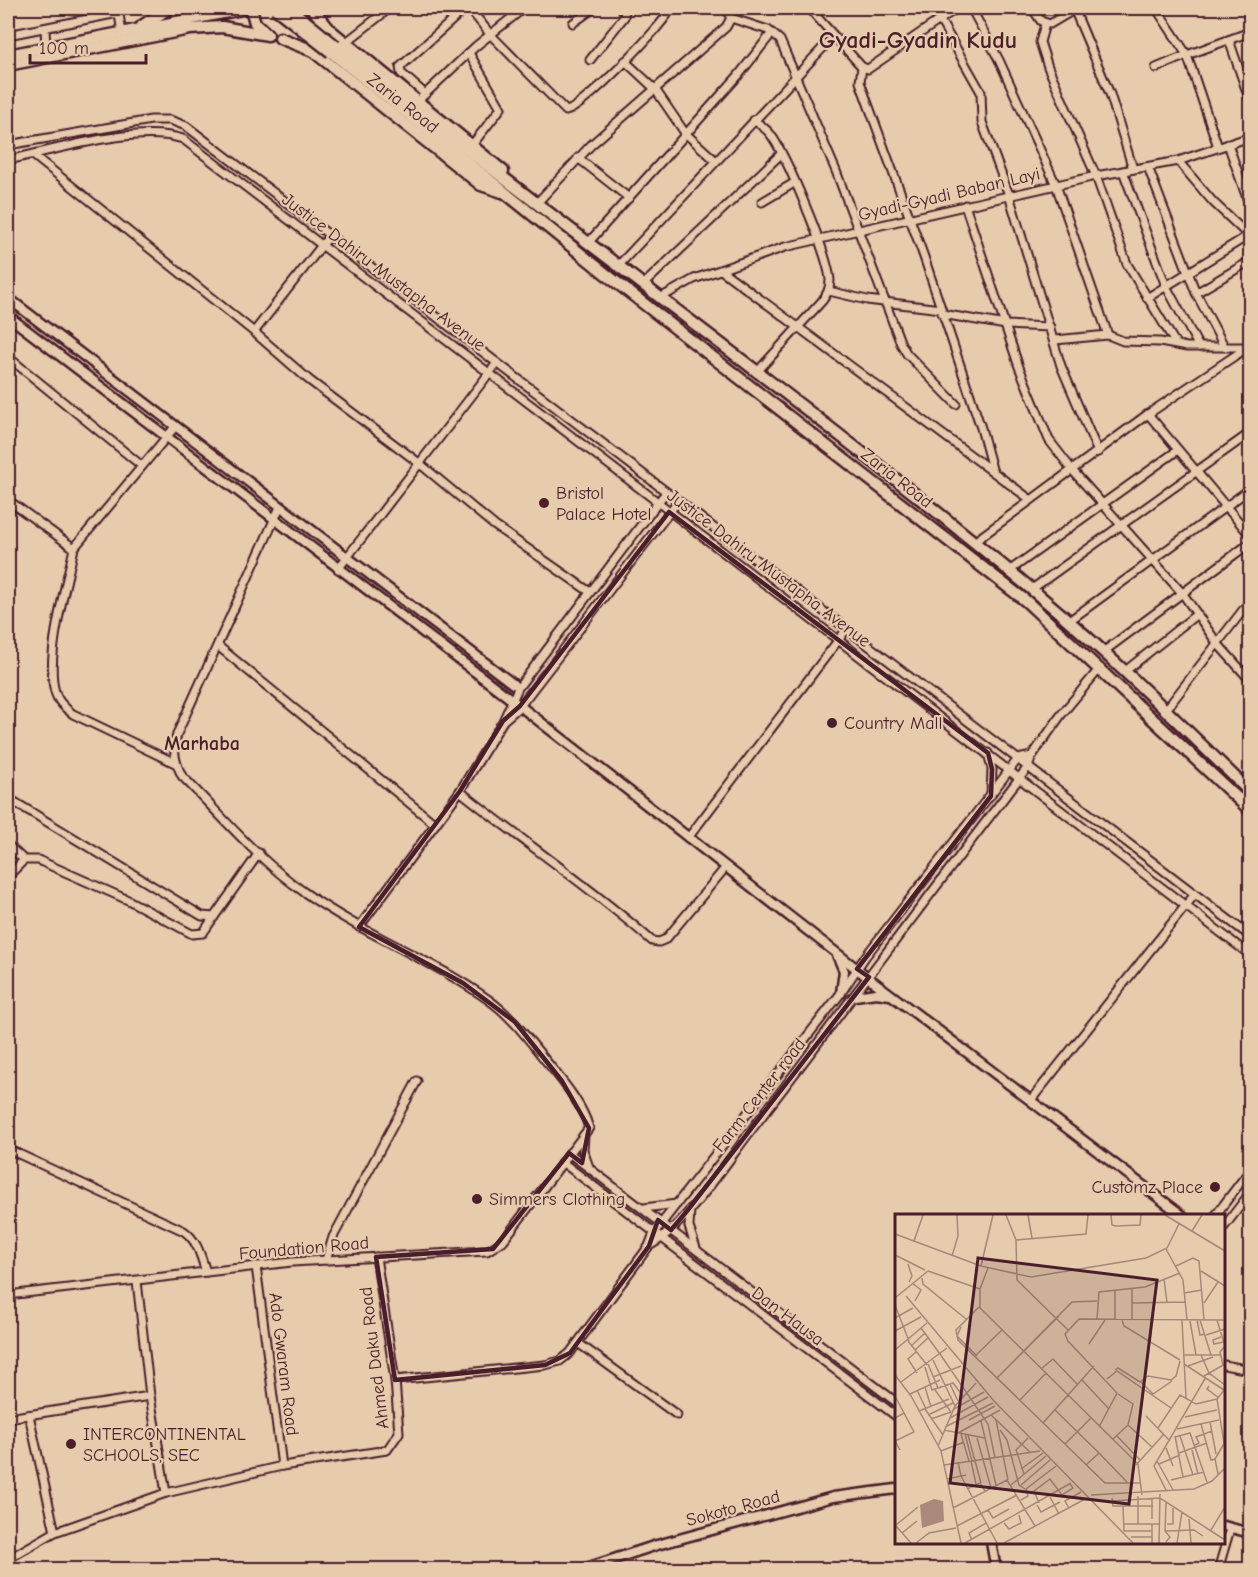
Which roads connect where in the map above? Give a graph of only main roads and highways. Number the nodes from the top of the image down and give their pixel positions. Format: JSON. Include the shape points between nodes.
{"nodes":[{"id":1,"x":169,"y":8,"type":"edge"},
{"id":2,"x":250,"y":8,"type":"edge"},
{"id":3,"x":275,"y":8,"type":"edge"},
{"id":4,"x":289,"y":8,"type":"edge"},
{"id":5,"x":312,"y":8,"type":"edge"},
{"id":6,"x":138,"y":29,"type":"junction"},
{"id":7,"x":268,"y":36,"type":"junction"},
{"id":8,"x":280,"y":38,"type":"junction"},
{"id":9,"x":337,"y":47,"type":"junction"},
{"id":10,"x":8,"y":56,"type":"edge"},
{"id":11,"x":8,"y":65,"type":"edge"},
{"id":12,"x":509,"y":189,"type":"junction"},
{"id":13,"x":1251,"y":792,"type":"edge"},
{"id":14,"x":1251,"y":810,"type":"edge"}],
"edges":[{"from":1,"to":6,"type":"highway"},
{"from":2,"to":6,"type":"highway"},
{"from":2,"to":7,"type":"highway","via":[[255,23]]},
{"from":3,"to":9,"type":"highway","bridge":true},
{"from":4,"to":9,"type":"highway","bridge":true},
{"from":5,"to":8,"type":"highway","via":[[306,26],[290,37]]},
{"from":5,"to":9,"type":"highway","name":"Zaria Road"},
{"from":6,"to":10,"type":"highway"},
{"from":7,"to":8,"type":"highway","name":"Zaria Road"},
{"from":7,"to":11,"type":"highway","name":"Zaria Road","via":[[222,27],[190,29]]},
{"from":8,"to":12,"type":"highway","name":"Zaria Road","via":[[313,51],[481,185],[493,191]]},
{"from":9,"to":12,"type":"highway","name":"Zaria Road"},
{"from":9,"to":12,"type":"highway","name":"Zaria Road","via":[[421,97],[504,171]]},
{"from":12,"to":13,"type":"highway","name":"Zaria Road","via":[[536,204],[660,298],[1032,589]]},
{"from":12,"to":14,"type":"highway","name":"Zaria Road","via":[[607,275],[1026,601]]}]}
